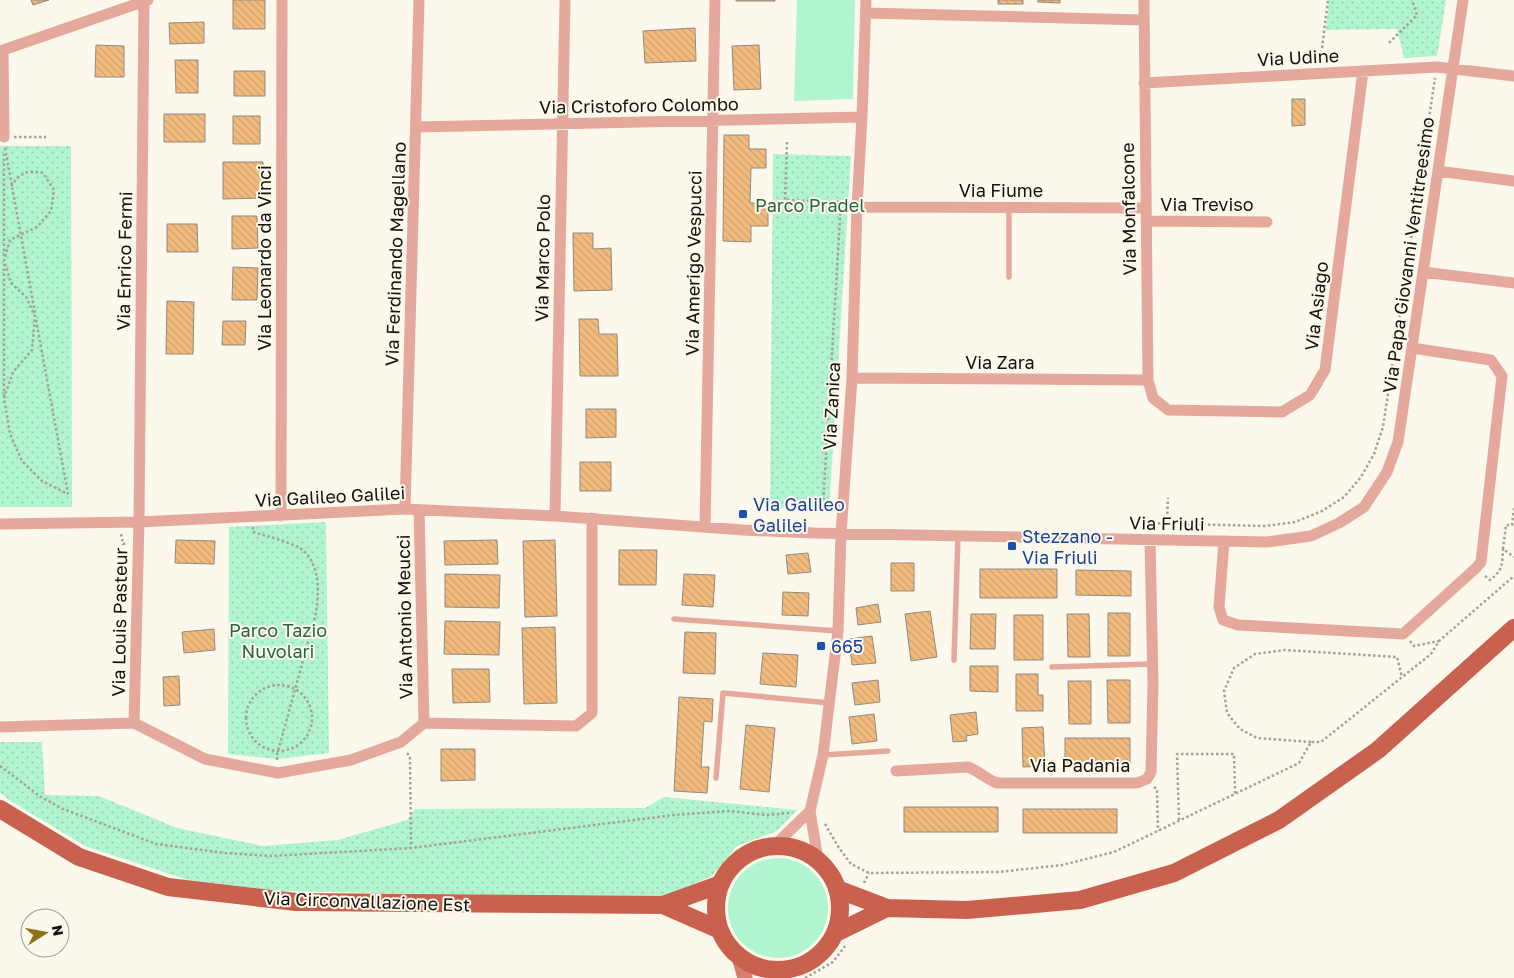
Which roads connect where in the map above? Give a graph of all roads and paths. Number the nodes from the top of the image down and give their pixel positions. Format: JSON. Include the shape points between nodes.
{"nodes":[{"id":1,"x":145,"y":0,"type":"edge"},
{"id":2,"x":282,"y":0,"type":"edge"},
{"id":3,"x":419,"y":0,"type":"edge"},
{"id":4,"x":565,"y":0,"type":"edge"},
{"id":5,"x":715,"y":0,"type":"edge"},
{"id":6,"x":866,"y":0,"type":"edge"},
{"id":7,"x":1144,"y":0,"type":"edge"},
{"id":8,"x":1328,"y":0,"type":"edge"},
{"id":9,"x":1412,"y":0,"type":"edge"},
{"id":10,"x":1463,"y":0,"type":"edge"},
{"id":11,"x":866,"y":13,"type":"junction"},
{"id":12,"x":1144,"y":20,"type":"junction"},
{"id":13,"x":1389,"y":43,"type":"dead end"},
{"id":14,"x":1322,"y":48,"type":"dead end"},
{"id":15,"x":2,"y":51,"type":"edge"},
{"id":16,"x":1437,"y":67,"type":"junction"},
{"id":17,"x":1454,"y":68,"type":"junction"},
{"id":18,"x":1363,"y":71,"type":"junction"},
{"id":19,"x":1514,"y":76,"type":"edge"},
{"id":20,"x":1144,"y":83,"type":"junction"},
{"id":21,"x":862,"y":117,"type":"junction"},
{"id":22,"x":714,"y":121,"type":"junction"},
{"id":23,"x":562,"y":124,"type":"junction"},
{"id":24,"x":416,"y":127,"type":"junction"},
{"id":25,"x":4,"y":137,"type":"joint"},
{"id":26,"x":46,"y":138,"type":"dead end"},
{"id":27,"x":787,"y":142,"type":"dead end"},
{"id":28,"x":1438,"y":171,"type":"junction"},
{"id":29,"x":1514,"y":181,"type":"edge"},
{"id":30,"x":11,"y":186,"type":"junction"},
{"id":31,"x":857,"y":207,"type":"junction"},
{"id":32,"x":1009,"y":207,"type":"junction"},
{"id":33,"x":1146,"y":208,"type":"junction"},
{"id":34,"x":1146,"y":221,"type":"junction"},
{"id":35,"x":1268,"y":222,"type":"dead end"},
{"id":36,"x":20,"y":234,"type":"junction"},
{"id":37,"x":4,"y":260,"type":"junction"},
{"id":38,"x":1422,"y":272,"type":"junction"},
{"id":39,"x":1009,"y":277,"type":"dead end"},
{"id":40,"x":1514,"y":283,"type":"edge"},
{"id":41,"x":35,"y":316,"type":"junction"},
{"id":42,"x":1412,"y":348,"type":"junction"},
{"id":43,"x":852,"y":378,"type":"junction"},
{"id":44,"x":1148,"y":380,"type":"junction"},
{"id":45,"x":4,"y":398,"type":"junction"},
{"id":46,"x":1168,"y":410,"type":"joint"},
{"id":47,"x":1168,"y":498,"type":"dead end"},
{"id":48,"x":823,"y":505,"type":"dead end"},
{"id":49,"x":1364,"y":507,"type":"joint"},
{"id":50,"x":1514,"y":508,"type":"edge"},
{"id":51,"x":405,"y":509,"type":"junction"},
{"id":52,"x":419,"y":510,"type":"junction"},
{"id":53,"x":280,"y":516,"type":"junction"},
{"id":54,"x":555,"y":516,"type":"junction"},
{"id":55,"x":592,"y":518,"type":"junction"},
{"id":56,"x":139,"y":522,"type":"junction"},
{"id":57,"x":252,"y":523,"type":"dead end"},
{"id":58,"x":0,"y":524,"type":"edge"},
{"id":59,"x":1167,"y":524,"type":"junction"},
{"id":60,"x":705,"y":527,"type":"junction"},
{"id":61,"x":842,"y":534,"type":"junction"},
{"id":62,"x":958,"y":536,"type":"junction"},
{"id":63,"x":1144,"y":540,"type":"junction"},
{"id":64,"x":1224,"y":542,"type":"junction"},
{"id":65,"x":1503,"y":548,"type":"junction"},
{"id":66,"x":1514,"y":557,"type":"edge"},
{"id":67,"x":1476,"y":568,"type":"junction"},
{"id":68,"x":1514,"y":576,"type":"edge"},
{"id":69,"x":674,"y":619,"type":"dead end"},
{"id":70,"x":1514,"y":628,"type":"edge"},
{"id":71,"x":838,"y":631,"type":"junction"},
{"id":72,"x":1404,"y":634,"type":"junction"},
{"id":73,"x":1439,"y":641,"type":"junction"},
{"id":74,"x":954,"y":660,"type":"dead end"},
{"id":75,"x":1152,"y":664,"type":"junction"},
{"id":76,"x":1052,"y":667,"type":"dead end"},
{"id":77,"x":1402,"y":677,"type":"junction"},
{"id":78,"x":296,"y":688,"type":"junction"},
{"id":79,"x":830,"y":703,"type":"junction"},
{"id":80,"x":134,"y":723,"type":"junction"},
{"id":81,"x":424,"y":723,"type":"junction"},
{"id":82,"x":0,"y":727,"type":"edge"},
{"id":83,"x":401,"y":742,"type":"junction"},
{"id":84,"x":1311,"y":742,"type":"junction"},
{"id":85,"x":279,"y":751,"type":"junction"},
{"id":86,"x":888,"y":751,"type":"dead end"},
{"id":87,"x":823,"y":755,"type":"junction"},
{"id":88,"x":0,"y":766,"type":"edge"},
{"id":89,"x":896,"y":771,"type":"dead end"},
{"id":90,"x":278,"y":773,"type":"junction"},
{"id":91,"x":716,"y":778,"type":"dead end"},
{"id":92,"x":1147,"y":779,"type":"junction"},
{"id":93,"x":1235,"y":794,"type":"junction"},
{"id":94,"x":0,"y":809,"type":"edge"},
{"id":95,"x":810,"y":811,"type":"junction"},
{"id":96,"x":1179,"y":821,"type":"junction"},
{"id":97,"x":1158,"y":832,"type":"junction"},
{"id":98,"x":774,"y":846,"type":"junction"},
{"id":99,"x":411,"y":848,"type":"junction"},
{"id":100,"x":818,"y":860,"type":"junction"},
{"id":101,"x":721,"y":884,"type":"junction"},
{"id":102,"x":838,"y":889,"type":"junction"},
{"id":103,"x":663,"y":905,"type":"junction"},
{"id":104,"x":887,"y":908,"type":"junction"},
{"id":105,"x":720,"y":930,"type":"junction"},
{"id":106,"x":836,"y":933,"type":"junction"},
{"id":107,"x":739,"y":957,"type":"junction"},
{"id":108,"x":783,"y":974,"type":"edge"},
{"id":109,"x":745,"y":978,"type":"edge"}],
"edges":[{"from":1,"to":15,"type":"street"},
{"from":1,"to":56,"type":"street","name":"Via Enrico Fermi"},
{"from":2,"to":53,"type":"street","name":"Via Leonardo da Vinci"},
{"from":3,"to":24,"type":"street","name":"Via Ferdinando Magellano"},
{"from":4,"to":23,"type":"street","name":"Via Marco Polo"},
{"from":5,"to":22,"type":"street","name":"Via Amerigo Vespucci"},
{"from":6,"to":11,"type":"street","name":"Via Zanica"},
{"from":7,"to":12,"type":"street","name":"Via Monfalcone"},
{"from":8,"to":14,"type":"path"},
{"from":9,"to":13,"type":"path","via":[[1417,15]]},
{"from":10,"to":17,"type":"street","name":"Via Papa Giovanni Ventitreesimo"},
{"from":11,"to":12,"type":"street"},
{"from":11,"to":21,"type":"street","name":"Via Zanica"},
{"from":12,"to":20,"type":"street","name":"Via Monfalcone"},
{"from":15,"to":25,"type":"street"},
{"from":16,"to":17,"type":"street","name":"Via Udine"},
{"from":16,"to":18,"type":"street","name":"Via Udine"},
{"from":16,"to":59,"type":"path","via":[[1382,427],[1362,478],[1344,497],[1295,522],[1265,526]]},
{"from":17,"to":19,"type":"street","name":"Via Udine"},
{"from":17,"to":28,"type":"street","name":"Via Papa Giovanni Ventitreesimo"},
{"from":18,"to":20,"type":"street","name":"Via Udine"},
{"from":18,"to":46,"type":"street","name":"Via Asiago","via":[[1325,370],[1310,395],[1282,412]]},
{"from":20,"to":33,"type":"street","name":"Via Monfalcone"},
{"from":21,"to":22,"type":"street","name":"Via Cristoforo Colombo"},
{"from":21,"to":31,"type":"street","name":"Via Zanica"},
{"from":22,"to":23,"type":"street","name":"Via Cristoforo Colombo"},
{"from":22,"to":60,"type":"street","name":"Via Amerigo Vespucci"},
{"from":23,"to":24,"type":"street","name":"Via Cristoforo Colombo"},
{"from":23,"to":54,"type":"street","name":"Via Marco Polo"},
{"from":24,"to":51,"type":"street","name":"Via Ferdinando Magellano"},
{"from":25,"to":26,"type":"path"},
{"from":27,"to":48,"type":"path","via":[[785,200],[841,202]]},
{"from":28,"to":29,"type":"street"},
{"from":28,"to":38,"type":"street","name":"Via Papa Giovanni Ventitreesimo"},
{"from":30,"to":36,"type":"path"},
{"from":30,"to":36,"type":"path","via":[[29,170],[43,173],[54,190],[51,211],[37,227]]},
{"from":30,"to":37,"type":"path","via":[[4,145]]},
{"from":31,"to":32,"type":"street","name":"Via Fiume"},
{"from":31,"to":43,"type":"street","name":"Via Zanica"},
{"from":32,"to":33,"type":"street","name":"Via Fiume"},
{"from":32,"to":39,"type":"lane"},
{"from":33,"to":34,"type":"street","name":"Via Monfalcone"},
{"from":34,"to":35,"type":"street","name":"Via Treviso"},
{"from":34,"to":44,"type":"street","name":"Via Monfalcone"},
{"from":36,"to":37,"type":"path","via":[[10,240]]},
{"from":36,"to":41,"type":"path"},
{"from":37,"to":41,"type":"path","via":[[11,283],[26,297]]},
{"from":37,"to":45,"type":"path"},
{"from":38,"to":40,"type":"street"},
{"from":38,"to":42,"type":"street","name":"Via Papa Giovanni Ventitreesimo"},
{"from":41,"to":45,"type":"path","via":[[32,350],[13,372]]},
{"from":41,"to":45,"type":"path","via":[[68,494],[42,481],[22,461],[10,434]]},
{"from":42,"to":49,"type":"street","name":"Via Papa Giovanni Ventitreesimo","via":[[1398,442],[1387,472]]},
{"from":42,"to":67,"type":"street","via":[[1491,360],[1502,376],[1481,562]]},
{"from":43,"to":44,"type":"street","name":"Via Zara"},
{"from":43,"to":61,"type":"street","name":"Via Zanica"},
{"from":44,"to":46,"type":"street","name":"Via Monfalcone","via":[[1153,398]]},
{"from":47,"to":59,"type":"path"},
{"from":49,"to":64,"type":"street","name":"Via Friuli","via":[[1310,536],[1267,542]]},
{"from":50,"to":65,"type":"path","via":[[1512,525],[1506,525]]},
{"from":51,"to":52,"type":"street","name":"Via Galileo Galilei"},
{"from":51,"to":53,"type":"street","name":"Via Galileo Galilei"},
{"from":52,"to":54,"type":"street","name":"Via Galileo Galilei"},
{"from":52,"to":81,"type":"street","name":"Via Antonio Meucci"},
{"from":53,"to":56,"type":"street","name":"Via Galileo Galilei"},
{"from":54,"to":55,"type":"street","name":"Via Galileo Galilei"},
{"from":55,"to":60,"type":"street","name":"Via Galileo Galilei"},
{"from":55,"to":81,"type":"street","via":[[592,713],[576,726]]},
{"from":56,"to":58,"type":"street","name":"Via Galileo Galilei"},
{"from":56,"to":80,"type":"street","name":"Via Louis Pasteur"},
{"from":57,"to":78,"type":"path","via":[[253,532],[304,551],[317,577],[316,613]]},
{"from":59,"to":63,"type":"path","via":[[1143,523]]},
{"from":60,"to":61,"type":"street","name":"Via Galileo Galilei"},
{"from":61,"to":62,"type":"street","name":"Via Friuli"},
{"from":61,"to":71,"type":"street","name":"Via Zanica"},
{"from":62,"to":63,"type":"street","name":"Via Friuli"},
{"from":62,"to":74,"type":"lane"},
{"from":63,"to":64,"type":"street","name":"Via Friuli"},
{"from":63,"to":75,"type":"street","name":"Via Padania"},
{"from":64,"to":72,"type":"street","via":[[1219,607],[1222,620],[1238,625]]},
{"from":65,"to":66,"type":"path"},
{"from":65,"to":67,"type":"path","via":[[1501,569],[1490,580]]},
{"from":67,"to":72,"type":"street"},
{"from":68,"to":73,"type":"path"},
{"from":69,"to":71,"type":"lane"},
{"from":70,"to":104,"type":"main road","via":[[1378,750],[1279,820],[1174,873],[1080,900],[967,910]]},
{"from":71,"to":79,"type":"street","name":"Via Zanica"},
{"from":72,"to":73,"type":"path","via":[[1414,646]]},
{"from":73,"to":77,"type":"path","via":[[1431,654]]},
{"from":75,"to":76,"type":"lane"},
{"from":75,"to":92,"type":"street","name":"Via Padania","via":[[1151,772]]},
{"from":77,"to":84,"type":"path","via":[[1321,742]]},
{"from":77,"to":84,"type":"path","via":[[1397,657],[1285,650],[1255,654],[1234,668],[1224,691],[1227,713],[1240,729],[1256,738]]},
{"from":78,"to":85,"type":"path"},
{"from":78,"to":85,"type":"path","via":[[312,707],[310,732],[302,743]]},
{"from":78,"to":85,"type":"path","via":[[283,684],[269,685],[249,702],[246,715],[254,741]]},
{"from":79,"to":87,"type":"street","name":"Via Zanica"},
{"from":79,"to":91,"type":"lane","via":[[723,694]]},
{"from":80,"to":82,"type":"street"},
{"from":80,"to":90,"type":"street","via":[[205,759]]},
{"from":81,"to":83,"type":"street"},
{"from":83,"to":90,"type":"street","via":[[351,760]]},
{"from":83,"to":99,"type":"path","via":[[410,758]]},
{"from":84,"to":93,"type":"path","via":[[1299,763]]},
{"from":85,"to":90,"type":"path"},
{"from":86,"to":87,"type":"lane"},
{"from":87,"to":95,"type":"street","name":"Via Zanica"},
{"from":88,"to":99,"type":"path","via":[[63,809],[156,844],[271,856]]},
{"from":89,"to":92,"type":"street","name":"Via Padania","via":[[968,767],[997,783],[1137,783]]},
{"from":92,"to":97,"type":"path","via":[[1156,789]]},
{"from":93,"to":96,"type":"path"},
{"from":93,"to":96,"type":"path","via":[[1234,754],[1177,754]]},
{"from":94,"to":103,"type":"main road","name":"Via Circonvallazione Est","via":[[79,857],[168,888],[296,902]]},
{"from":95,"to":97,"type":"path","via":[[822,819],[851,864],[869,873],[999,872],[1062,864],[1114,852]]},
{"from":95,"to":98,"type":"street"},
{"from":95,"to":99,"type":"path","via":[[767,815],[729,811],[674,815]]},
{"from":95,"to":100,"type":"street","name":"Via Zanica"},
{"from":96,"to":97,"type":"path"},
{"from":98,"to":100,"type":"main road","via":[[797,849]]},
{"from":98,"to":101,"type":"main road","via":[[742,858],[729,870]]},
{"from":100,"to":102,"type":"main road"},
{"from":101,"to":103,"type":"main road","name":"Via Circonvallazione Est"},
{"from":101,"to":105,"type":"main road","via":[[716,907]]},
{"from":102,"to":104,"type":"main road"},
{"from":102,"to":106,"type":"main road","via":[[841,911]]},
{"from":103,"to":105,"type":"main road","name":"Via Circonvallazione Est"},
{"from":104,"to":106,"type":"main road"},
{"from":105,"to":107,"type":"main road"},
{"from":106,"to":108,"type":"main road","via":[[825,950],[808,963]]},
{"from":107,"to":108,"type":"main road","via":[[762,969]]},
{"from":107,"to":109,"type":"street"}]}
